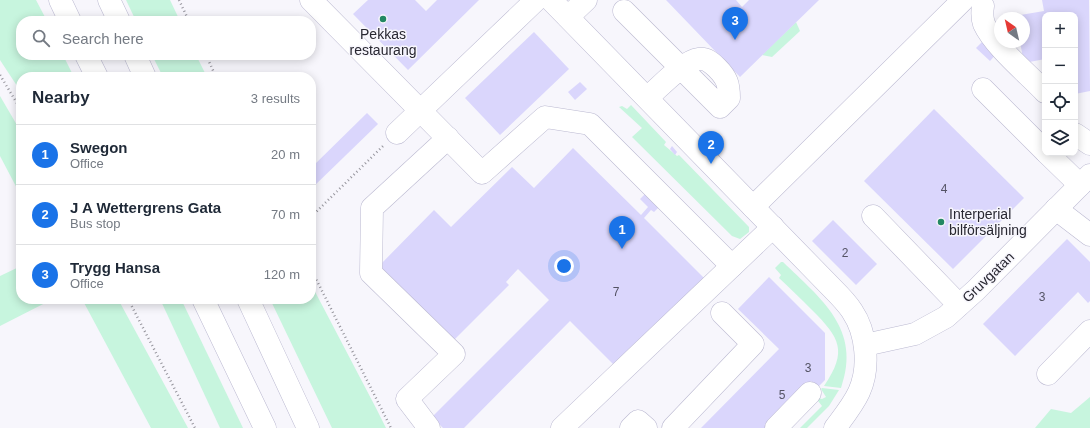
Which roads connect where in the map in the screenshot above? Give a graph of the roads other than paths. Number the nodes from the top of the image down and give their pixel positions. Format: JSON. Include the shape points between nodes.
{"nodes":[{"id":1,"x":60,"y":0,"type":"edge"},
{"id":2,"x":110,"y":0,"type":"edge"},
{"id":3,"x":311,"y":0,"type":"edge"},
{"id":4,"x":536,"y":0,"type":"edge"},
{"id":5,"x":551,"y":0,"type":"edge"},
{"id":6,"x":586,"y":0,"type":"edge"},
{"id":7,"x":976,"y":1,"type":"edge"},
{"id":8,"x":624,"y":11,"type":"dead end"},
{"id":9,"x":68,"y":16,"type":"edge"},
{"id":10,"x":117,"y":16,"type":"edge"},
{"id":11,"x":568,"y":17,"type":"junction"},
{"id":12,"x":88,"y":60,"type":"edge"},
{"id":13,"x":137,"y":60,"type":"edge"},
{"id":14,"x":94,"y":72,"type":"edge"},
{"id":15,"x":143,"y":72,"type":"edge"},
{"id":16,"x":983,"y":89,"type":"dead end"},
{"id":17,"x":1042,"y":89,"type":"edge"},
{"id":18,"x":647,"y":98,"type":"junction"},
{"id":19,"x":420,"y":110,"type":"junction"},
{"id":20,"x":397,"y":133,"type":"road end"},
{"id":21,"x":1078,"y":136,"type":"edge"},
{"id":22,"x":448,"y":138,"type":"junction"},
{"id":23,"x":1090,"y":144,"type":"edge"},
{"id":24,"x":1042,"y":148,"type":"edge"},
{"id":25,"x":1051,"y":156,"type":"edge"},
{"id":26,"x":1085,"y":180,"type":"edge"},
{"id":27,"x":754,"y":207,"type":"junction"},
{"id":28,"x":1056,"y":209,"type":"junction"},
{"id":29,"x":873,"y":216,"type":"dead end"},
{"id":30,"x":773,"y":227,"type":"junction"},
{"id":31,"x":1090,"y":235,"type":"edge"},
{"id":32,"x":732,"y":266,"type":"junction"},
{"id":33,"x":205,"y":304,"type":"edge"},
{"id":34,"x":250,"y":304,"type":"edge"},
{"id":35,"x":959,"y":305,"type":"junction"},
{"id":36,"x":722,"y":313,"type":"dead end"},
{"id":37,"x":1090,"y":331,"type":"edge"},
{"id":38,"x":864,"y":345,"type":"junction"},
{"id":39,"x":1048,"y":374,"type":"dead end"},
{"id":40,"x":810,"y":393,"type":"dead end"},
{"id":41,"x":265,"y":428,"type":"edge"},
{"id":42,"x":308,"y":428,"type":"edge"},
{"id":43,"x":430,"y":428,"type":"edge"},
{"id":44,"x":562,"y":428,"type":"edge"},
{"id":45,"x":631,"y":428,"type":"edge"},
{"id":46,"x":646,"y":428,"type":"edge"},
{"id":47,"x":673,"y":428,"type":"edge"},
{"id":48,"x":776,"y":428,"type":"edge"},
{"id":49,"x":835,"y":428,"type":"edge"}],
"edges":[{"from":1,"to":9,"type":"street"},
{"from":2,"to":10,"type":"street"},
{"from":3,"to":19,"type":"street"},
{"from":4,"to":19,"type":"street"},
{"from":5,"to":11,"type":"street"},
{"from":6,"to":11,"type":"street"},
{"from":7,"to":17,"type":"street","via":[[984,24],[993,38]]},
{"from":7,"to":27,"type":"street"},
{"from":8,"to":18,"type":"street","via":[[680,69]]},
{"from":11,"to":18,"type":"street"},
{"from":12,"to":14,"type":"street"},
{"from":13,"to":15,"type":"street"},
{"from":16,"to":24,"type":"street"},
{"from":18,"to":27,"type":"street"},
{"from":19,"to":20,"type":"street"},
{"from":19,"to":22,"type":"street"},
{"from":21,"to":23,"type":"street"},
{"from":22,"to":32,"type":"street","via":[[482,173],[546,117],[590,124]]},
{"from":22,"to":43,"type":"street","via":[[372,208],[371,272],[454,354],[407,399]]},
{"from":25,"to":26,"type":"street"},
{"from":26,"to":28,"type":"street","name":"Gruvgatan"},
{"from":27,"to":30,"type":"street"},
{"from":28,"to":31,"type":"street"},
{"from":28,"to":35,"type":"street","name":"Gruvgatan"},
{"from":29,"to":35,"type":"street"},
{"from":30,"to":32,"type":"street"},
{"from":30,"to":38,"type":"street","via":[[853,312]]},
{"from":32,"to":44,"type":"street"},
{"from":33,"to":41,"type":"street"},
{"from":34,"to":42,"type":"street"},
{"from":35,"to":38,"type":"street","name":"Gruvgatan","via":[[946,317],[915,334]]},
{"from":36,"to":47,"type":"street","via":[[753,344]]},
{"from":37,"to":39,"type":"street"},
{"from":38,"to":49,"type":"street","via":[[865,370],[860,390]]},
{"from":40,"to":48,"type":"street"},
{"from":45,"to":46,"type":"street","via":[[638,421]]}]}
